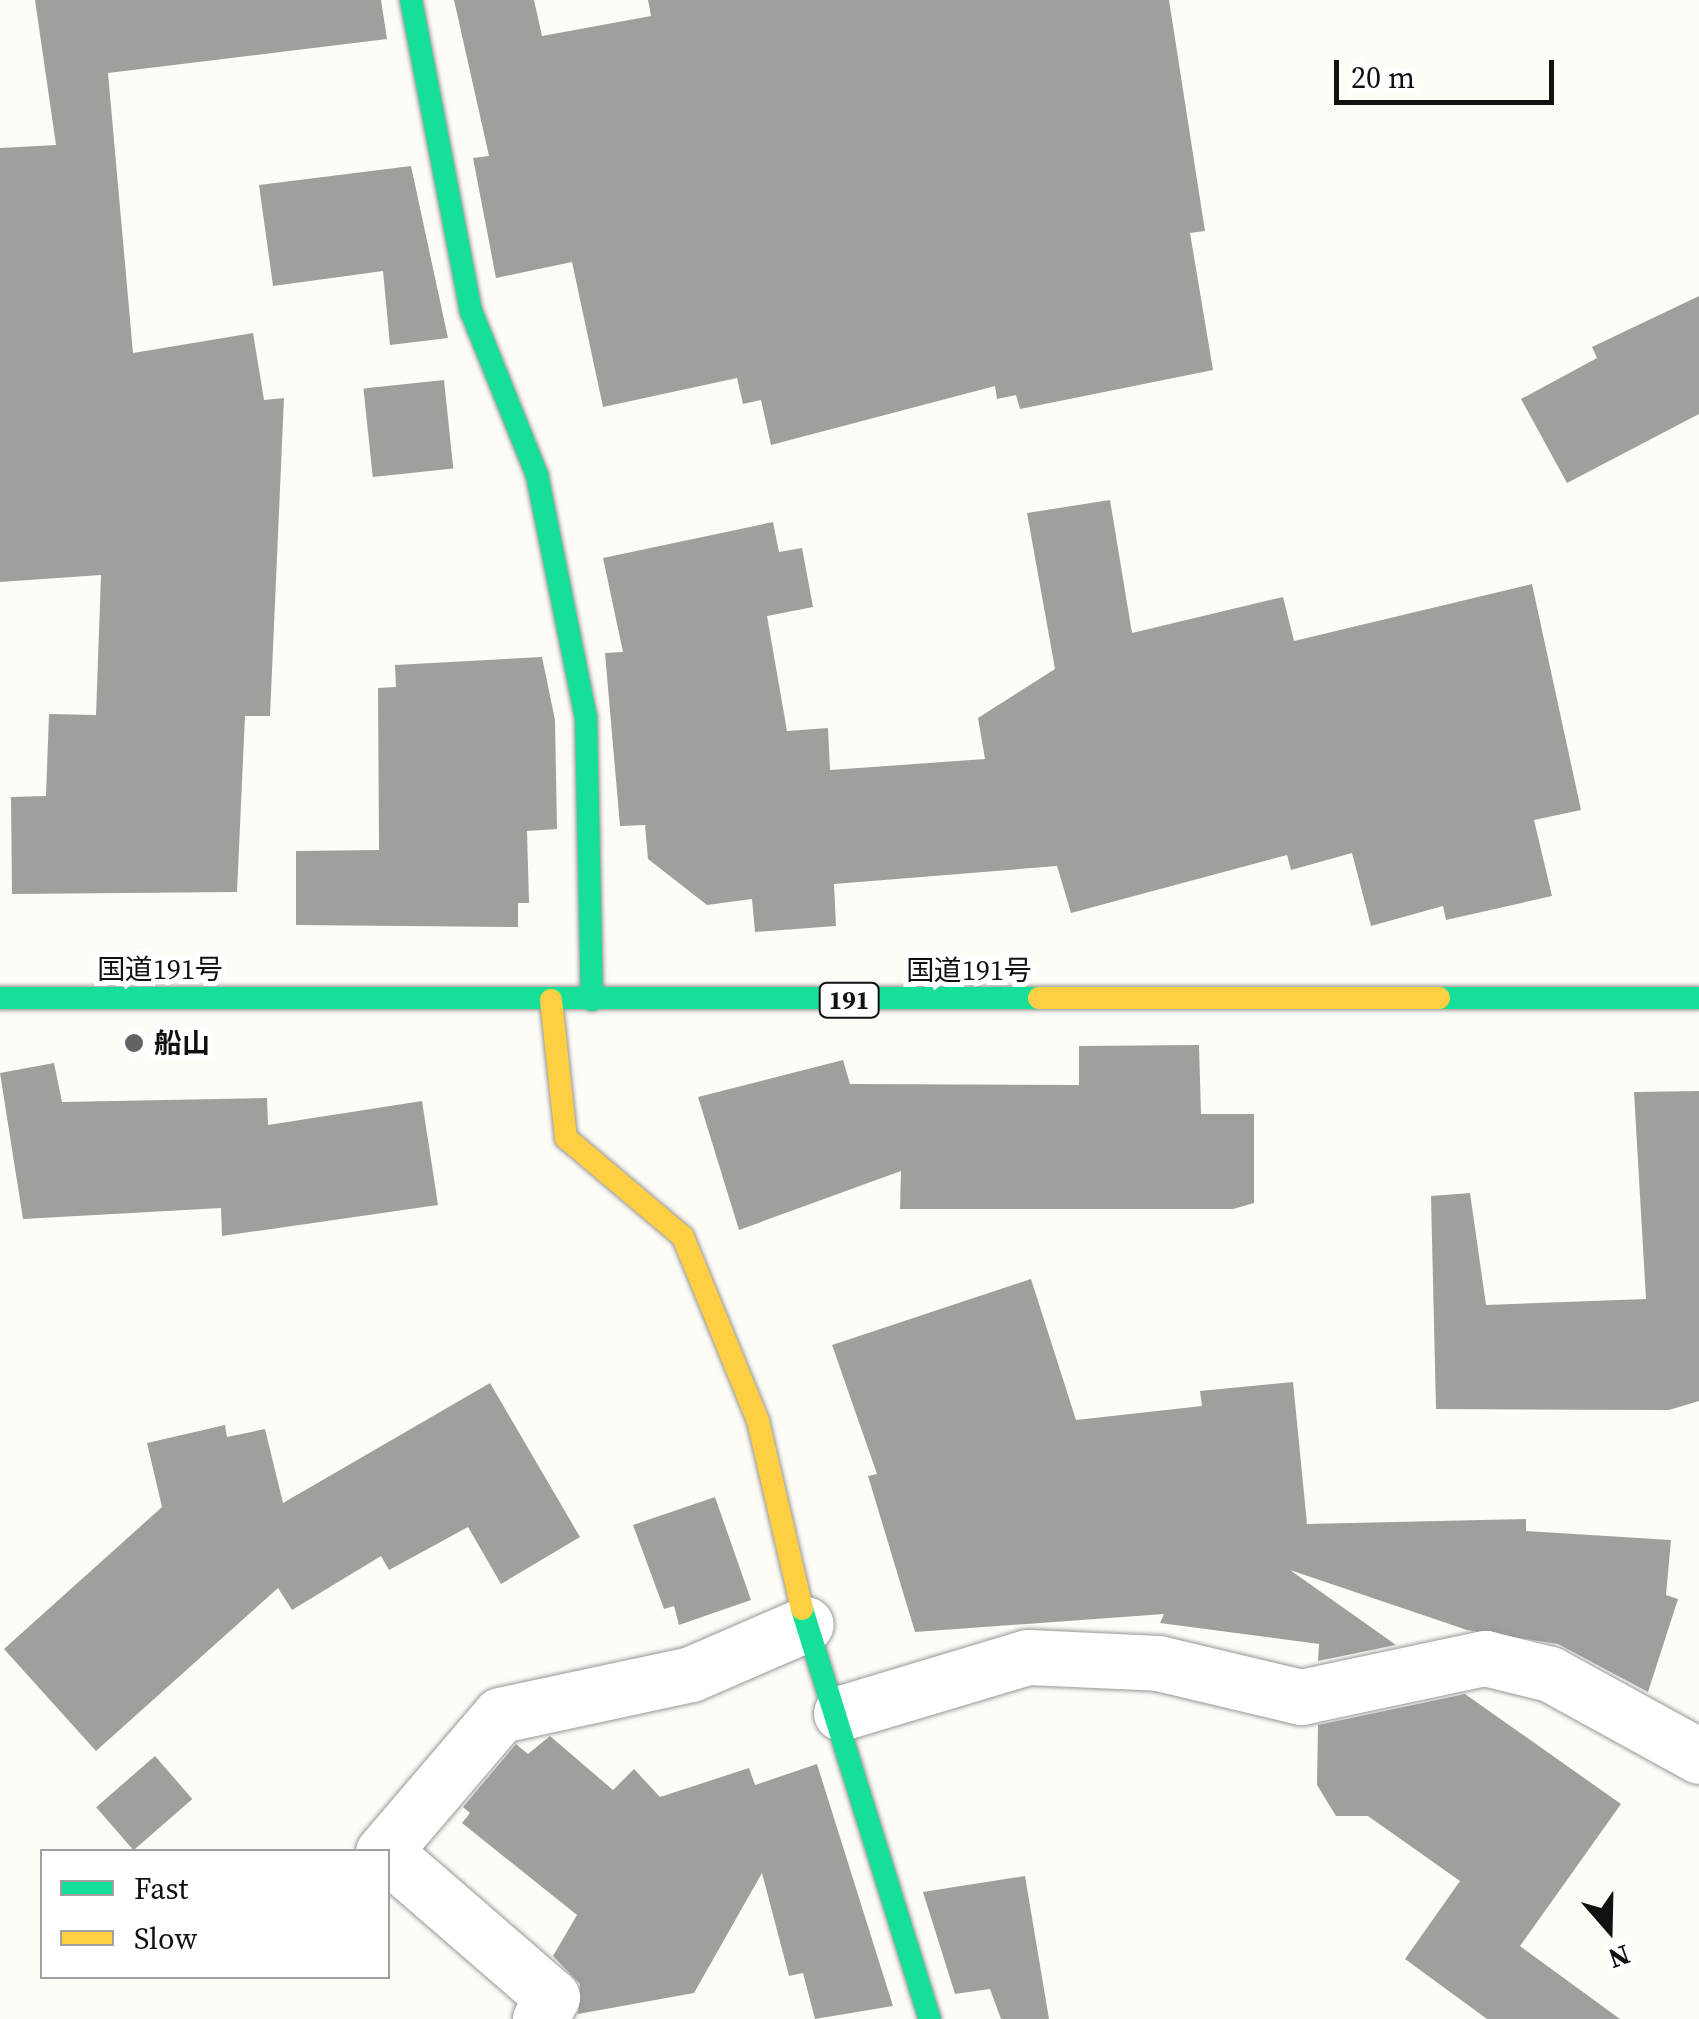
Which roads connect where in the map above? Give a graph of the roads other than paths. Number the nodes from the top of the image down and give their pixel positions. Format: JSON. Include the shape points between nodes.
{"nodes":[{"id":1,"x":411,"y":0,"type":"edge"},
{"id":2,"x":0,"y":998,"type":"edge"},
{"id":3,"x":1699,"y":998,"type":"edge"},
{"id":4,"x":551,"y":1000,"type":"junction"},
{"id":5,"x":592,"y":1000,"type":"junction"},
{"id":6,"x":806,"y":1624,"type":"junction"},
{"id":7,"x":841,"y":1713,"type":"junction"},
{"id":8,"x":1699,"y":1756,"type":"edge"},
{"id":9,"x":388,"y":1849,"type":"edge"},
{"id":10,"x":390,"y":1857,"type":"edge"},
{"id":11,"x":540,"y":2019,"type":"edge"},
{"id":12,"x":930,"y":2019,"type":"edge"}],
"edges":[{"from":1,"to":5,"type":"main road","via":[[471,311],[537,475],[586,717]]},
{"from":2,"to":4,"type":"main road","name":"国道191号","number":"191"},
{"from":3,"to":5,"type":"main road","name":"国道191号","number":"191"},
{"from":4,"to":5,"type":"main road","name":"国道191号","number":"191"},
{"from":4,"to":6,"type":"main road","via":[[566,1138],[683,1237],[758,1421]]},
{"from":6,"to":7,"type":"main road"},
{"from":6,"to":9,"type":"street","via":[[691,1674],[500,1715]]},
{"from":7,"to":8,"type":"street","via":[[1028,1657],[1158,1663],[1302,1697],[1485,1658],[1550,1674]]},
{"from":7,"to":12,"type":"main road"},
{"from":10,"to":11,"type":"street","via":[[552,1997]]}]}
